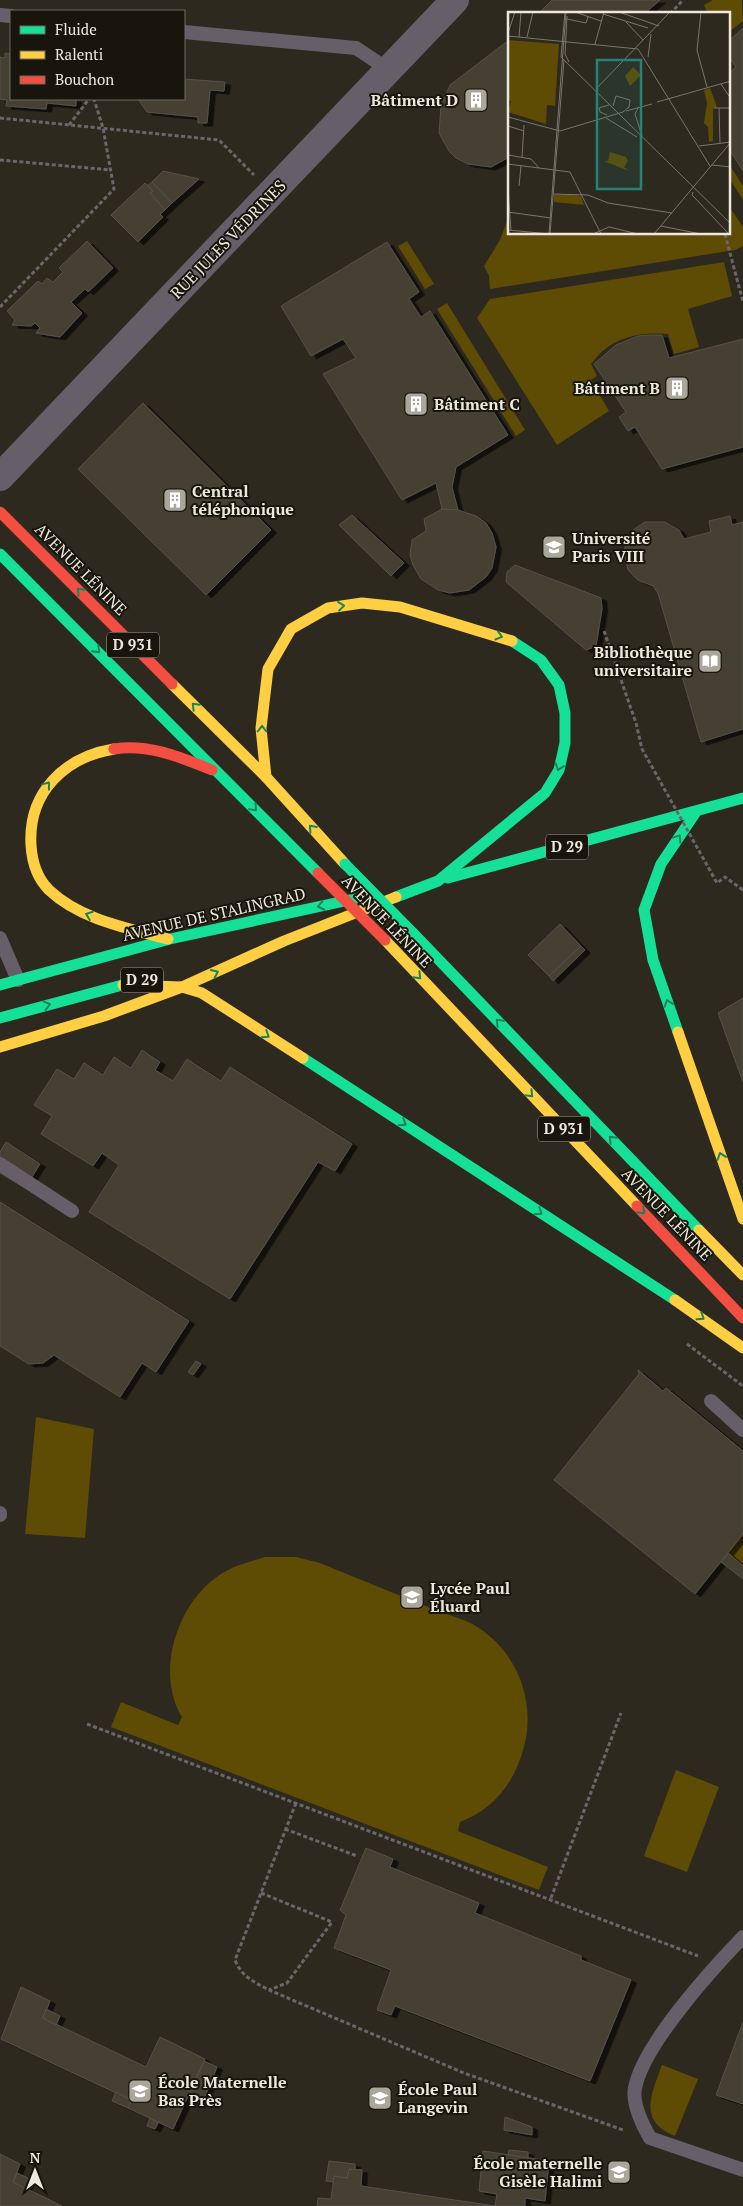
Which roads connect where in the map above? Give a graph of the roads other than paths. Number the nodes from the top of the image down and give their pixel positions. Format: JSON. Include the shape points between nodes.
{"nodes":[{"id":1,"x":456,"y":0,"type":"edge"},
{"id":2,"x":185,"y":32,"type":"edge"},
{"id":3,"x":389,"y":70,"type":"junction"},
{"id":4,"x":0,"y":477,"type":"edge"},
{"id":5,"x":0,"y":512,"type":"edge"},
{"id":6,"x":0,"y":554,"type":"edge"},
{"id":7,"x":220,"y":773,"type":"junction"},
{"id":8,"x":266,"y":777,"type":"junction"},
{"id":9,"x":743,"y":798,"type":"edge"},
{"id":10,"x":696,"y":812,"type":"junction"},
{"id":11,"x":438,"y":881,"type":"junction"},
{"id":12,"x":0,"y":938,"type":"edge"},
{"id":13,"x":170,"y":939,"type":"junction"},
{"id":14,"x":284,"y":941,"type":"junction"},
{"id":15,"x":208,"y":962,"type":"dead end"},
{"id":16,"x":160,"y":975,"type":"dead end"},
{"id":17,"x":18,"y":980,"type":"junction"},
{"id":18,"x":0,"y":985,"type":"edge"},
{"id":19,"x":122,"y":985,"type":"junction"},
{"id":20,"x":182,"y":988,"type":"junction"},
{"id":21,"x":199,"y":1008,"type":"dead end"},
{"id":22,"x":226,"y":1008,"type":"junction"},
{"id":23,"x":156,"y":1009,"type":"dead end"},
{"id":24,"x":104,"y":1016,"type":"junction"},
{"id":25,"x":0,"y":1018,"type":"edge"},
{"id":26,"x":0,"y":1047,"type":"edge"},
{"id":27,"x":0,"y":1164,"type":"edge"},
{"id":28,"x":736,"y":1179,"type":"edge"},
{"id":29,"x":72,"y":1212,"type":"dead end"},
{"id":30,"x":743,"y":1218,"type":"edge"},
{"id":31,"x":743,"y":1275,"type":"edge"},
{"id":32,"x":743,"y":1318,"type":"edge"},
{"id":33,"x":743,"y":1348,"type":"edge"},
{"id":34,"x":711,"y":1401,"type":"dead end"},
{"id":35,"x":743,"y":1430,"type":"edge"},
{"id":36,"x":743,"y":1937,"type":"edge"},
{"id":37,"x":743,"y":2170,"type":"edge"}],
"edges":[{"from":1,"to":3,"type":"street","name":"RUE JULES VÉDRINES"},
{"from":2,"to":3,"type":"lane","via":[[356,48]]},
{"from":3,"to":4,"type":"street","name":"RUE JULES VÉDRINES"},
{"from":8,"to":5,"type":"main road","name":"AVENUE LÉNINE","number":"D 931","one_way":true},
{"from":6,"to":7,"type":"main road","name":"AVENUE LÉNINE","number":"D 931","one_way":true},
{"from":13,"to":7,"type":"main road","one_way":true,"via":[[85,914],[48,890],[33,861],[31,834],[34,809],[45,786],[57,773],[88,755],[113,748],[162,752]]},
{"from":7,"to":32,"type":"main road","name":"AVENUE LÉNINE","number":"D 931","one_way":true,"bridge":true,"via":[[384,940]]},
{"from":8,"to":11,"type":"main road","one_way":true,"via":[[262,728],[268,669],[291,629],[328,608],[362,603],[400,607],[511,640],[541,660],[559,686],[565,713],[565,743],[559,770],[546,793]]},
{"from":31,"to":8,"type":"main road","name":"AVENUE LÉNINE","number":"D 931","one_way":true,"bridge":true,"via":[[345,864]]},
{"from":9,"to":10,"type":"main road","name":"AVENUE DE STALINGRAD","number":"D 29"},
{"from":10,"to":11,"type":"main road","name":"AVENUE DE STALINGRAD","number":"D 29"},
{"from":28,"to":10,"type":"main road","one_way":true,"via":[[653,960],[644,910],[661,864]]},
{"from":11,"to":13,"type":"main road","name":"AVENUE DE STALINGRAD","number":"D 29","one_way":true},
{"from":11,"to":14,"type":"main road","name":"AVENUE DE STALINGRAD","number":"D 29"},
{"from":12,"to":17,"type":"lane"},
{"from":13,"to":17,"type":"main road","name":"AVENUE DE STALINGRAD","number":"D 29"},
{"from":14,"to":15,"type":"main road","name":"AVENUE DE STALINGRAD","number":"D 29"},
{"from":20,"to":14,"type":"main road","name":"AVENUE DE STALINGRAD","number":"D 29","one_way":true},
{"from":16,"to":19,"type":"main road","number":"D 29"},
{"from":17,"to":18,"type":"main road","name":"AVENUE DE STALINGRAD","number":"D 29"},
{"from":19,"to":20,"type":"main road"},
{"from":25,"to":19,"type":"main road","number":"D 29","one_way":true},
{"from":20,"to":22,"type":"main road","via":[[202,993]]},
{"from":20,"to":24,"type":"main road","name":"AVENUE DE STALINGRAD","number":"D 29"},
{"from":21,"to":22,"type":"main road"},
{"from":22,"to":33,"type":"main road","one_way":true,"via":[[660,1290]]},
{"from":23,"to":24,"type":"main road"},
{"from":24,"to":26,"type":"main road","name":"AVENUE DE STALINGRAD","number":"D 29"},
{"from":27,"to":29,"type":"lane"},
{"from":28,"to":30,"type":"main road"},
{"from":34,"to":35,"type":"lane"},
{"from":36,"to":37,"type":"lane","via":[[717,1963],[646,2056],[634,2089],[640,2119],[650,2138]]}]}
